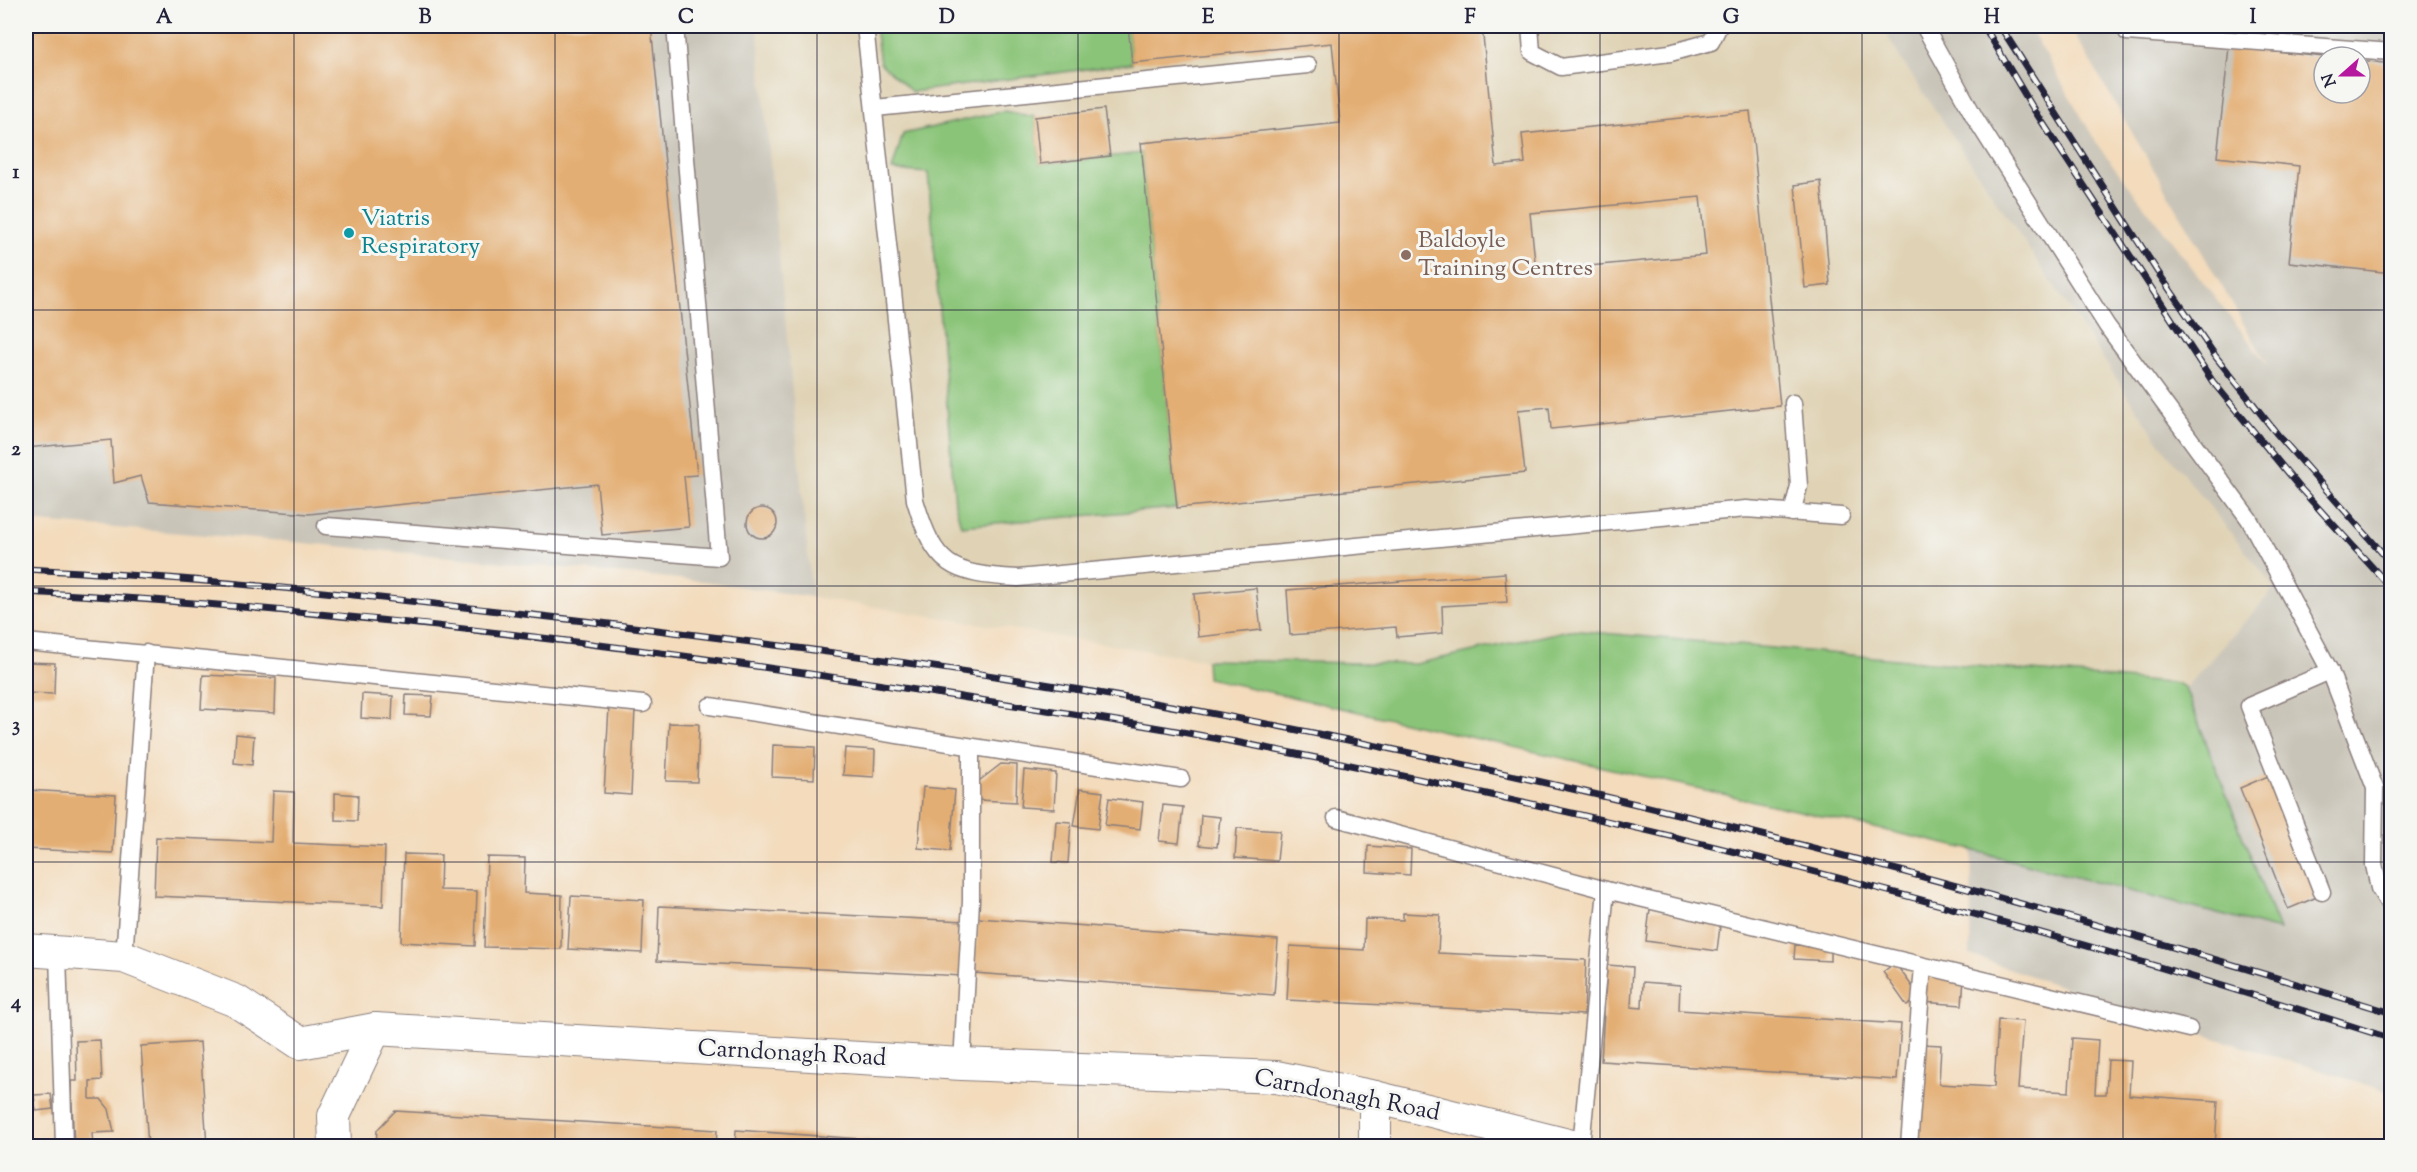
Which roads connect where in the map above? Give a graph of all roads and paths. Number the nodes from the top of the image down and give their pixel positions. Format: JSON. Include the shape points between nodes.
{"nodes":[{"id":1,"x":675,"y":26,"type":"edge"},
{"id":2,"x":865,"y":26,"type":"edge"},
{"id":3,"x":1530,"y":26,"type":"edge"},
{"id":4,"x":1719,"y":26,"type":"edge"},
{"id":5,"x":1924,"y":26,"type":"edge"},
{"id":6,"x":2127,"y":32,"type":"dead end"},
{"id":7,"x":2391,"y":52,"type":"edge"},
{"id":8,"x":1308,"y":64,"type":"dead end"},
{"id":9,"x":875,"y":108,"type":"junction"},
{"id":10,"x":1793,"y":403,"type":"dead end"},
{"id":11,"x":1792,"y":513,"type":"junction"},
{"id":12,"x":1840,"y":516,"type":"dead end"},
{"id":13,"x":326,"y":526,"type":"dead end"},
{"id":14,"x":26,"y":642,"type":"edge"},
{"id":15,"x":146,"y":653,"type":"junction"},
{"id":16,"x":2330,"y":671,"type":"junction"},
{"id":17,"x":643,"y":704,"type":"dead end"},
{"id":18,"x":710,"y":706,"type":"dead end"},
{"id":19,"x":971,"y":747,"type":"junction"},
{"id":20,"x":1181,"y":779,"type":"dead end"},
{"id":21,"x":1336,"y":818,"type":"dead end"},
{"id":22,"x":1606,"y":890,"type":"junction"},
{"id":23,"x":2322,"y":892,"type":"dead end"},
{"id":24,"x":2391,"y":909,"type":"edge"},
{"id":25,"x":26,"y":950,"type":"edge"},
{"id":26,"x":58,"y":954,"type":"junction"},
{"id":27,"x":124,"y":957,"type":"junction"},
{"id":28,"x":1923,"y":966,"type":"junction"},
{"id":29,"x":375,"y":1029,"type":"junction"},
{"id":30,"x":2189,"y":1029,"type":"dead end"},
{"id":31,"x":962,"y":1064,"type":"junction"},
{"id":32,"x":1375,"y":1097,"type":"junction"},
{"id":33,"x":64,"y":1146,"type":"edge"},
{"id":34,"x":335,"y":1146,"type":"edge"},
{"id":35,"x":1376,"y":1146,"type":"edge"},
{"id":36,"x":1572,"y":1146,"type":"edge"},
{"id":37,"x":1581,"y":1146,"type":"edge"},
{"id":38,"x":1909,"y":1146,"type":"edge"}],
"edges":[{"from":1,"to":13,"type":"lane","via":[[719,557]]},
{"from":2,"to":9,"type":"lane"},
{"from":3,"to":4,"type":"lane","via":[[1532,52],[1562,67],[1670,52],[1711,42]]},
{"from":5,"to":16,"type":"lane","via":[[1975,118],[2107,326],[2249,519]]},
{"from":6,"to":7,"type":"lane"},
{"from":8,"to":9,"type":"lane"},
{"from":9,"to":11,"type":"lane","via":[[915,500],[925,535],[942,561],[974,575],[1018,578],[1746,509]]},
{"from":10,"to":11,"type":"lane","via":[[1798,486]]},
{"from":11,"to":12,"type":"lane"},
{"from":14,"to":15,"type":"lane"},
{"from":15,"to":17,"type":"lane"},
{"from":15,"to":27,"type":"lane"},
{"from":16,"to":23,"type":"lane","via":[[2249,706]]},
{"from":16,"to":24,"type":"lane","via":[[2375,788],[2374,865],[2379,888]]},
{"from":18,"to":19,"type":"lane"},
{"from":19,"to":20,"type":"lane"},
{"from":19,"to":31,"type":"lane","via":[[971,901]]},
{"from":21,"to":22,"type":"lane"},
{"from":22,"to":28,"type":"lane"},
{"from":22,"to":37,"type":"lane"},
{"from":25,"to":26,"type":"street","name":"Carndonagh Road"},
{"from":26,"to":27,"type":"street","name":"Carndonagh Road"},
{"from":26,"to":33,"type":"lane"},
{"from":27,"to":29,"type":"street","name":"Carndonagh Road","via":[[236,1000],[300,1043]]},
{"from":28,"to":30,"type":"lane"},
{"from":28,"to":38,"type":"lane"},
{"from":29,"to":31,"type":"street","name":"Carndonagh Road"},
{"from":29,"to":34,"type":"street","via":[[334,1116]]},
{"from":31,"to":32,"type":"street","name":"Carndonagh Road","via":[[1276,1077]]},
{"from":32,"to":35,"type":"street"},
{"from":32,"to":36,"type":"street","name":"Carndonagh Road"}]}
